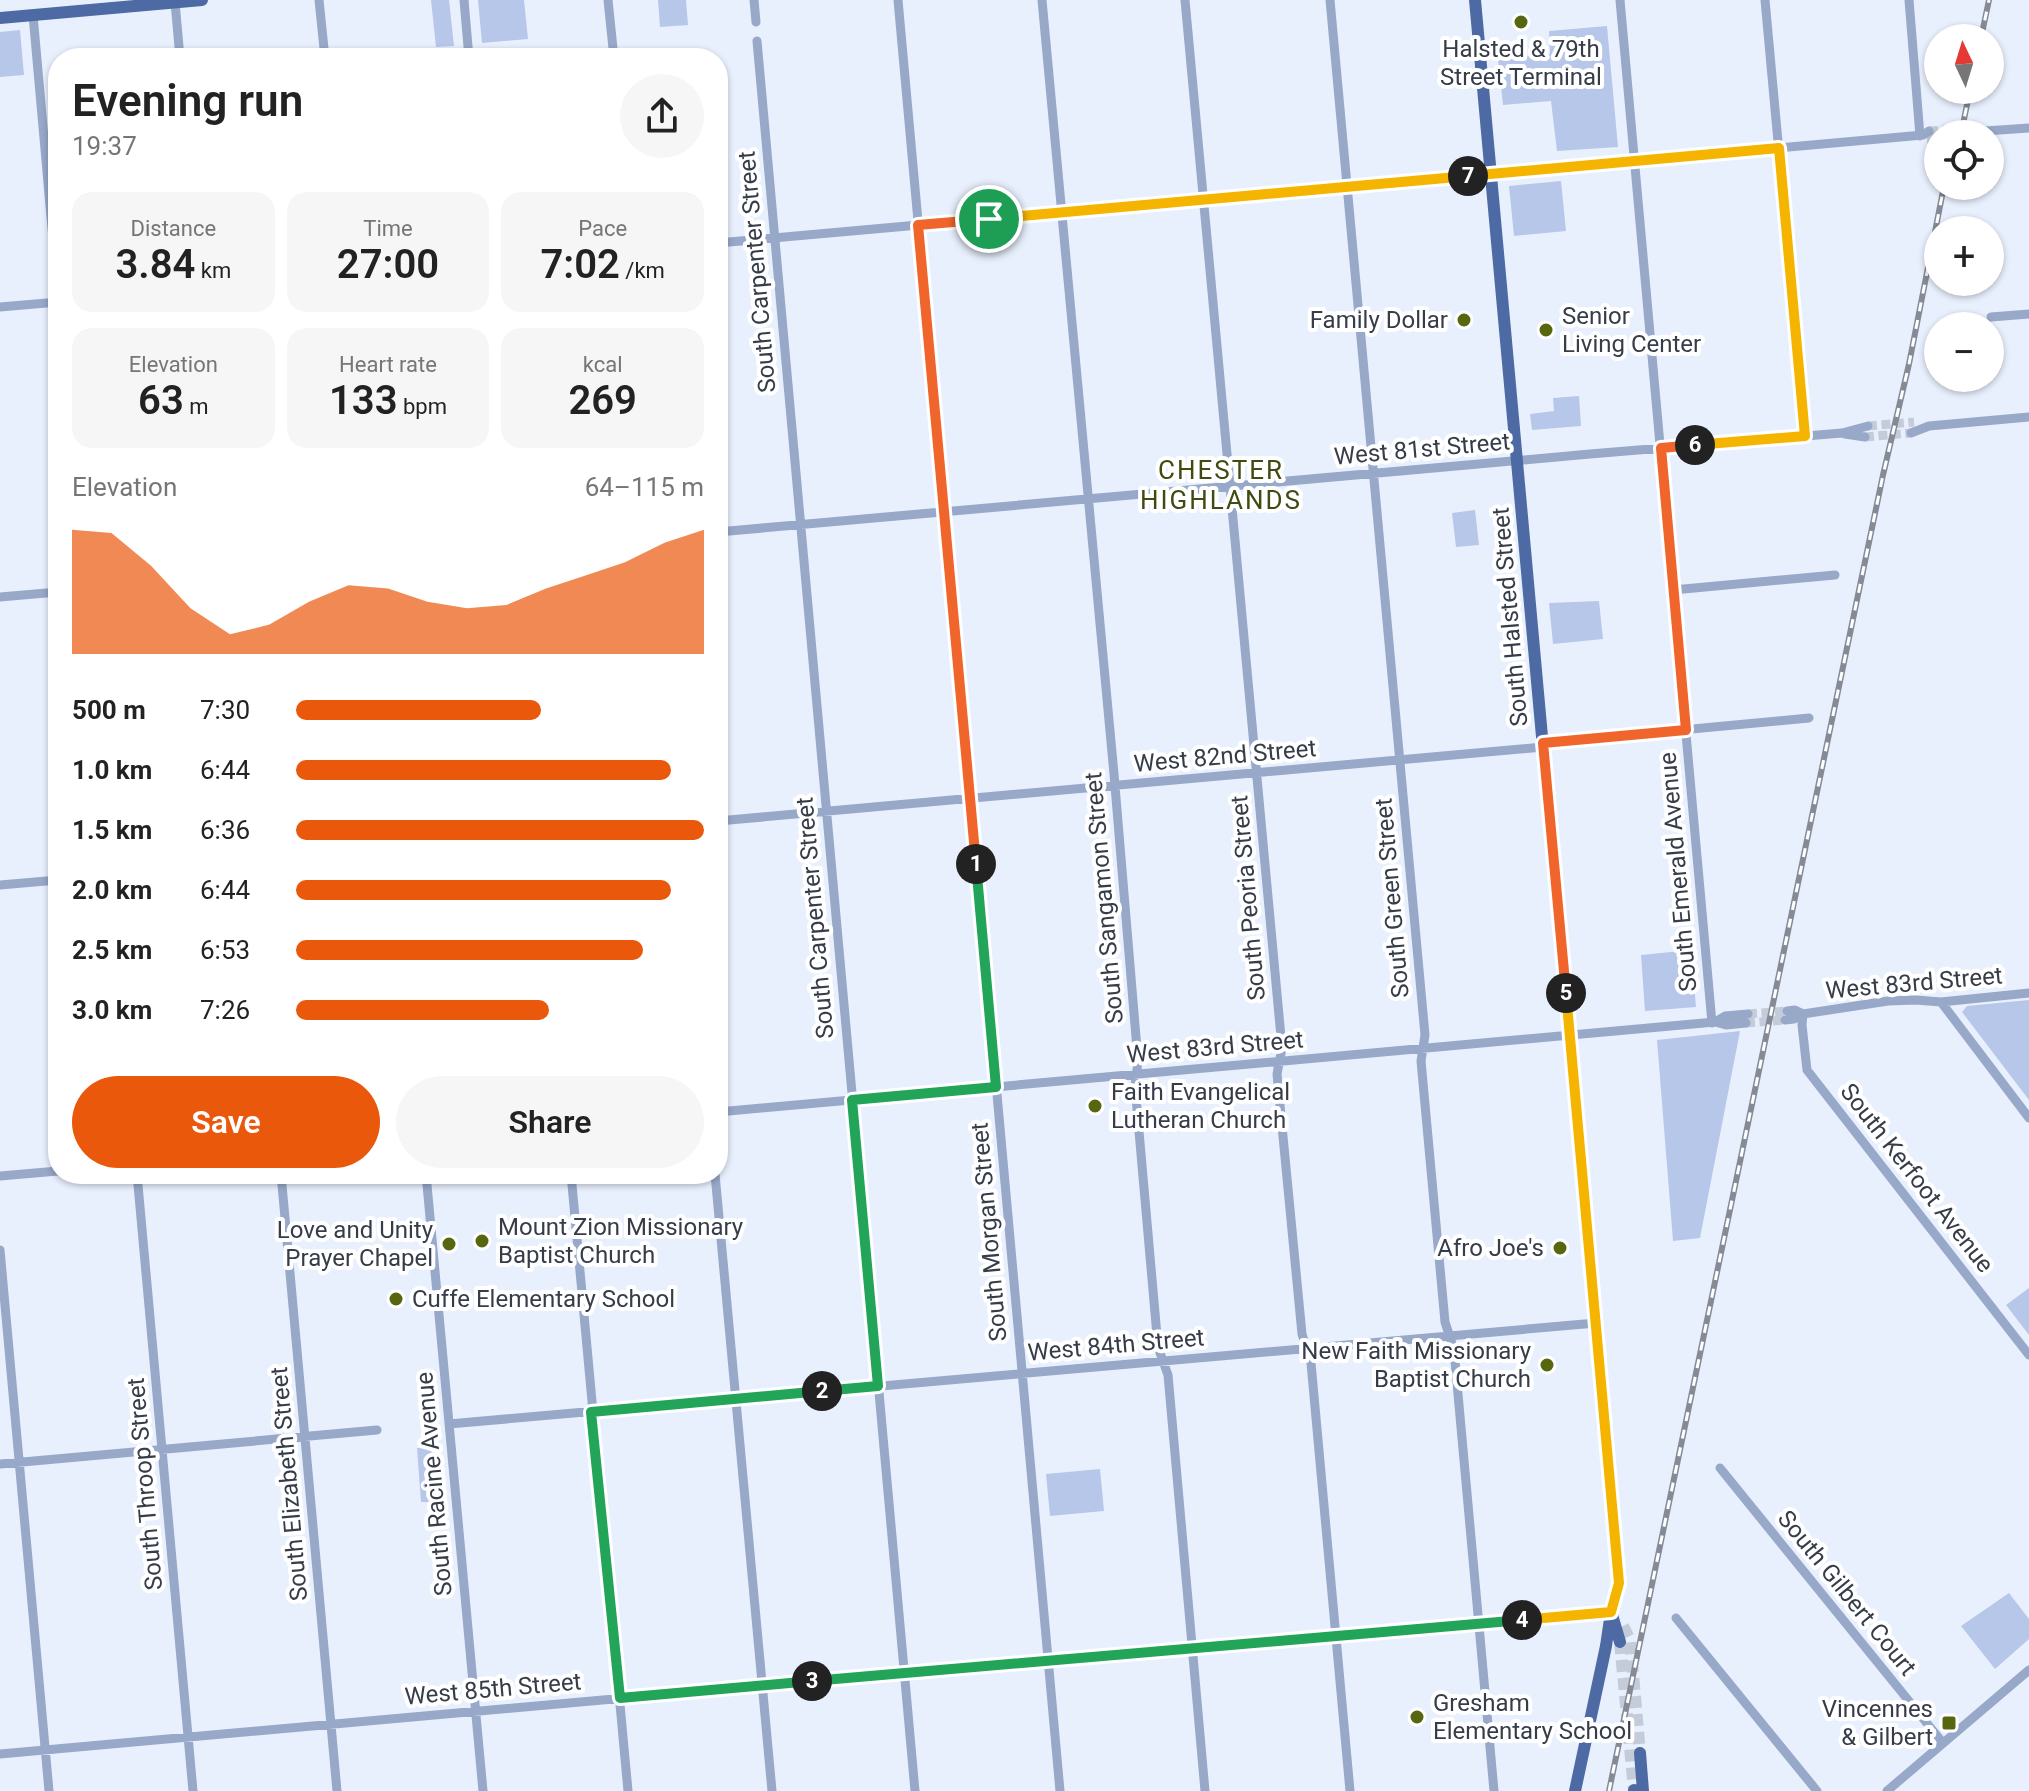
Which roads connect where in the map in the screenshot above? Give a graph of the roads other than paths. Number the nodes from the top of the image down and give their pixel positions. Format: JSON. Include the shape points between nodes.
{"nodes":[{"id":1,"x":202,"y":0,"type":"edge"},
{"id":2,"x":319,"y":0,"type":"edge"},
{"id":3,"x":464,"y":0,"type":"edge"},
{"id":4,"x":608,"y":0,"type":"edge"},
{"id":5,"x":754,"y":0,"type":"edge"},
{"id":6,"x":898,"y":0,"type":"edge"},
{"id":7,"x":1042,"y":0,"type":"edge"},
{"id":8,"x":1185,"y":0,"type":"edge"},
{"id":9,"x":1330,"y":0,"type":"edge"},
{"id":10,"x":1475,"y":0,"type":"edge"},
{"id":11,"x":1620,"y":0,"type":"edge"},
{"id":12,"x":1765,"y":0,"type":"edge"},
{"id":13,"x":1909,"y":0,"type":"edge"},
{"id":14,"x":175,"y":2,"type":"junction"},
{"id":15,"x":33,"y":15,"type":"junction"},
{"id":16,"x":0,"y":18,"type":"edge"},
{"id":17,"x":756,"y":22,"type":"dead end"},
{"id":18,"x":757,"y":41,"type":"dead end"},
{"id":19,"x":179,"y":48,"type":"edge"},
{"id":20,"x":324,"y":48,"type":"edge"},
{"id":21,"x":468,"y":48,"type":"edge"},
{"id":22,"x":613,"y":48,"type":"edge"},
{"id":23,"x":2029,"y":128,"type":"edge"},
{"id":24,"x":2004,"y":129,"type":"edge"},
{"id":25,"x":1779,"y":148,"type":"junction"},
{"id":26,"x":1635,"y":161,"type":"junction"},
{"id":27,"x":1490,"y":174,"type":"junction"},
{"id":28,"x":48,"y":183,"type":"edge"},
{"id":29,"x":1347,"y":187,"type":"junction"},
{"id":30,"x":1205,"y":200,"type":"junction"},
{"id":31,"x":1061,"y":212,"type":"junction"},
{"id":32,"x":918,"y":225,"type":"junction"},
{"id":33,"x":774,"y":238,"type":"junction"},
{"id":34,"x":728,"y":242,"type":"edge"},
{"id":35,"x":48,"y":303,"type":"edge"},
{"id":36,"x":0,"y":307,"type":"edge"},
{"id":37,"x":2029,"y":314,"type":"edge"},
{"id":38,"x":2004,"y":316,"type":"edge"},
{"id":39,"x":2029,"y":417,"type":"edge"},
{"id":40,"x":1914,"y":422,"type":"tunnel mouth"},
{"id":41,"x":1868,"y":426,"type":"tunnel mouth"},
{"id":42,"x":1929,"y":426,"type":"junction"},
{"id":43,"x":1842,"y":433,"type":"junction"},
{"id":44,"x":1911,"y":433,"type":"tunnel mouth"},
{"id":45,"x":1805,"y":436,"type":"junction"},
{"id":46,"x":1865,"y":437,"type":"tunnel mouth"},
{"id":47,"x":1661,"y":448,"type":"junction"},
{"id":48,"x":1517,"y":461,"type":"junction"},
{"id":49,"x":1374,"y":474,"type":"junction"},
{"id":50,"x":1231,"y":487,"type":"junction"},
{"id":51,"x":1088,"y":499,"type":"junction"},
{"id":52,"x":944,"y":512,"type":"junction"},
{"id":53,"x":800,"y":525,"type":"junction"},
{"id":54,"x":728,"y":531,"type":"edge"},
{"id":55,"x":1835,"y":575,"type":"dead end"},
{"id":56,"x":1673,"y":590,"type":"junction"},
{"id":57,"x":48,"y":593,"type":"edge"},
{"id":58,"x":0,"y":597,"type":"edge"},
{"id":59,"x":1809,"y":718,"type":"dead end"},
{"id":60,"x":1686,"y":730,"type":"junction"},
{"id":61,"x":1543,"y":745,"type":"junction"},
{"id":62,"x":1400,"y":760,"type":"junction"},
{"id":63,"x":1257,"y":773,"type":"junction"},
{"id":64,"x":1115,"y":786,"type":"junction"},
{"id":65,"x":970,"y":798,"type":"junction"},
{"id":66,"x":826,"y":811,"type":"junction"},
{"id":67,"x":728,"y":820,"type":"edge"},
{"id":68,"x":48,"y":881,"type":"edge"},
{"id":69,"x":0,"y":885,"type":"edge"},
{"id":70,"x":2029,"y":993,"type":"edge"},
{"id":71,"x":1941,"y":1002,"type":"junction"},
{"id":72,"x":1803,"y":1014,"type":"junction"},
{"id":73,"x":1786,"y":1016,"type":"tunnel mouth"},
{"id":74,"x":1747,"y":1018,"type":"tunnel mouth"},
{"id":75,"x":1714,"y":1023,"type":"junction"},
{"id":76,"x":1570,"y":1035,"type":"junction"},
{"id":77,"x":1423,"y":1049,"type":"junction"},
{"id":78,"x":1280,"y":1062,"type":"junction"},
{"id":79,"x":1137,"y":1074,"type":"junction"},
{"id":80,"x":996,"y":1087,"type":"junction"},
{"id":81,"x":852,"y":1100,"type":"junction"},
{"id":82,"x":728,"y":1111,"type":"edge"},
{"id":83,"x":2029,"y":1118,"type":"edge"},
{"id":84,"x":48,"y":1172,"type":"edge"},
{"id":85,"x":0,"y":1176,"type":"edge"},
{"id":86,"x":138,"y":1184,"type":"edge"},
{"id":87,"x":282,"y":1184,"type":"edge"},
{"id":88,"x":427,"y":1184,"type":"edge"},
{"id":89,"x":572,"y":1184,"type":"edge"},
{"id":90,"x":716,"y":1184,"type":"edge"},
{"id":91,"x":0,"y":1250,"type":"edge"},
{"id":92,"x":1596,"y":1323,"type":"junction"},
{"id":93,"x":1449,"y":1336,"type":"junction"},
{"id":94,"x":1307,"y":1348,"type":"junction"},
{"id":95,"x":2029,"y":1355,"type":"edge"},
{"id":96,"x":1163,"y":1361,"type":"junction"},
{"id":97,"x":1022,"y":1374,"type":"junction"},
{"id":98,"x":878,"y":1386,"type":"junction"},
{"id":99,"x":736,"y":1399,"type":"junction"},
{"id":100,"x":591,"y":1412,"type":"junction"},
{"id":101,"x":449,"y":1424,"type":"junction"},
{"id":102,"x":377,"y":1430,"type":"dead end"},
{"id":103,"x":304,"y":1436,"type":"junction"},
{"id":104,"x":162,"y":1450,"type":"junction"},
{"id":105,"x":19,"y":1463,"type":"junction"},
{"id":106,"x":0,"y":1464,"type":"edge"},
{"id":107,"x":1720,"y":1468,"type":"dead end"},
{"id":108,"x":1611,"y":1612,"type":"junction"},
{"id":109,"x":1676,"y":1618,"type":"dead end"},
{"id":110,"x":1479,"y":1624,"type":"junction"},
{"id":111,"x":1623,"y":1626,"type":"tunnel mouth"},
{"id":112,"x":1336,"y":1636,"type":"junction"},
{"id":113,"x":1620,"y":1642,"type":"tunnel mouth"},
{"id":114,"x":1193,"y":1648,"type":"junction"},
{"id":115,"x":1048,"y":1661,"type":"junction"},
{"id":116,"x":904,"y":1673,"type":"junction"},
{"id":117,"x":2027,"y":1676,"type":"edge"},
{"id":118,"x":762,"y":1685,"type":"junction"},
{"id":119,"x":620,"y":1698,"type":"junction"},
{"id":120,"x":475,"y":1711,"type":"junction"},
{"id":121,"x":330,"y":1723,"type":"junction"},
{"id":122,"x":188,"y":1736,"type":"junction"},
{"id":123,"x":1943,"y":1743,"type":"junction"},
{"id":124,"x":45,"y":1750,"type":"junction"},
{"id":125,"x":1640,"y":1753,"type":"tunnel mouth"},
{"id":126,"x":0,"y":1754,"type":"edge"},
{"id":127,"x":49,"y":1791,"type":"edge"},
{"id":128,"x":193,"y":1791,"type":"edge"},
{"id":129,"x":337,"y":1791,"type":"edge"},
{"id":130,"x":483,"y":1791,"type":"edge"},
{"id":131,"x":628,"y":1791,"type":"edge"},
{"id":132,"x":772,"y":1791,"type":"edge"},
{"id":133,"x":915,"y":1791,"type":"edge"},
{"id":134,"x":1060,"y":1791,"type":"edge"},
{"id":135,"x":1205,"y":1791,"type":"edge"},
{"id":136,"x":1350,"y":1791,"type":"edge"},
{"id":137,"x":1494,"y":1791,"type":"edge"},
{"id":138,"x":1575,"y":1791,"type":"edge"},
{"id":139,"x":1643,"y":1791,"type":"edge"},
{"id":140,"x":1817,"y":1791,"type":"edge"},
{"id":141,"x":1887,"y":1791,"type":"edge"}],
"edges":[{"from":1,"to":14,"type":"main road"},
{"from":2,"to":20,"type":"street"},
{"from":3,"to":21,"type":"street"},
{"from":4,"to":22,"type":"street"},
{"from":5,"to":17,"type":"street"},
{"from":6,"to":32,"type":"street","name":"South Morgan Street"},
{"from":7,"to":31,"type":"street","name":"South Sangamon Street"},
{"from":8,"to":30,"type":"street","name":"South Peoria Street"},
{"from":9,"to":29,"type":"street","name":"South Green Street"},
{"from":10,"to":27,"type":"main road","name":"South Halsted Street"},
{"from":11,"to":26,"type":"street","name":"South Emerald Avenue"},
{"from":12,"to":25,"type":"street"},
{"from":13,"to":25,"type":"street","via":[[1925,136]]},
{"from":14,"to":15,"type":"main road"},
{"from":14,"to":19,"type":"street"},
{"from":15,"to":16,"type":"main road"},
{"from":15,"to":28,"type":"street"},
{"from":18,"to":33,"type":"street","name":"South Carpenter Street"},
{"from":23,"to":24,"type":"street"},
{"from":25,"to":26,"type":"street"},
{"from":25,"to":45,"type":"street"},
{"from":26,"to":27,"type":"street"},
{"from":26,"to":47,"type":"street","name":"South Emerald Avenue"},
{"from":27,"to":29,"type":"street"},
{"from":27,"to":48,"type":"main road","name":"South Halsted Street"},
{"from":29,"to":30,"type":"street"},
{"from":29,"to":49,"type":"street","name":"South Green Street"},
{"from":30,"to":31,"type":"street"},
{"from":30,"to":50,"type":"street","name":"South Peoria Street"},
{"from":31,"to":32,"type":"street"},
{"from":31,"to":51,"type":"street","name":"South Sangamon Street"},
{"from":32,"to":33,"type":"street"},
{"from":32,"to":52,"type":"street","name":"South Morgan Street"},
{"from":33,"to":34,"type":"street"},
{"from":33,"to":53,"type":"street","name":"South Carpenter Street"},
{"from":35,"to":36,"type":"street"},
{"from":37,"to":38,"type":"street"},
{"from":39,"to":42,"type":"street"},
{"from":40,"to":42,"type":"street"},
{"from":41,"to":43,"type":"street","name":"West 81st Street"},
{"from":42,"to":44,"type":"street"},
{"from":43,"to":45,"type":"street","name":"West 81st Street"},
{"from":43,"to":46,"type":"street","name":"West 81st Street"},
{"from":45,"to":47,"type":"street","name":"West 81st Street"},
{"from":47,"to":48,"type":"street","name":"West 81st Street"},
{"from":47,"to":56,"type":"street","name":"South Emerald Avenue"},
{"from":48,"to":49,"type":"street","name":"West 81st Street"},
{"from":48,"to":61,"type":"main road","name":"South Halsted Street"},
{"from":49,"to":50,"type":"street","name":"West 81st Street"},
{"from":49,"to":62,"type":"street","name":"South Green Street"},
{"from":50,"to":51,"type":"street","name":"West 81st Street"},
{"from":50,"to":63,"type":"street","name":"South Peoria Street"},
{"from":51,"to":52,"type":"street","name":"West 81st Street"},
{"from":51,"to":64,"type":"street","name":"South Sangamon Street"},
{"from":52,"to":53,"type":"street","name":"West 81st Street"},
{"from":52,"to":65,"type":"street","name":"South Morgan Street"},
{"from":53,"to":54,"type":"street","name":"West 81st Street"},
{"from":53,"to":66,"type":"street","name":"South Carpenter Street"},
{"from":55,"to":56,"type":"street"},
{"from":56,"to":60,"type":"street","name":"South Emerald Avenue"},
{"from":57,"to":58,"type":"street"},
{"from":59,"to":60,"type":"street","name":"West 82nd Street"},
{"from":60,"to":61,"type":"street","name":"West 82nd Street"},
{"from":60,"to":75,"type":"street","name":"South Emerald Avenue"},
{"from":61,"to":62,"type":"street","name":"West 82nd Street"},
{"from":61,"to":76,"type":"main road","name":"South Halsted Street"},
{"from":62,"to":63,"type":"street","name":"West 82nd Street"},
{"from":62,"to":77,"type":"street","name":"South Green Street"},
{"from":63,"to":64,"type":"street","name":"West 82nd Street"},
{"from":63,"to":78,"type":"street","name":"South Peoria Street"},
{"from":64,"to":65,"type":"street","name":"West 82nd Street"},
{"from":64,"to":79,"type":"street","name":"South Sangamon Street"},
{"from":65,"to":66,"type":"street","name":"West 82nd Street"},
{"from":65,"to":80,"type":"street","name":"South Morgan Street"},
{"from":66,"to":67,"type":"street","name":"West 82nd Street"},
{"from":66,"to":81,"type":"street","name":"South Carpenter Street"},
{"from":68,"to":69,"type":"street"},
{"from":70,"to":71,"type":"street","name":"West 83rd Street"},
{"from":71,"to":72,"type":"street","name":"West 83rd Street","via":[[1888,1001]]},
{"from":71,"to":83,"type":"street"},
{"from":72,"to":73,"type":"street","name":"West 83rd Street"},
{"from":72,"to":95,"type":"street","name":"South Kerfoot Avenue","via":[[1807,1070]]},
{"from":74,"to":75,"type":"street","name":"West 83rd Street"},
{"from":75,"to":76,"type":"street","name":"West 83rd Street"},
{"from":76,"to":77,"type":"street","name":"West 83rd Street"},
{"from":76,"to":92,"type":"main road","name":"South Halsted Street"},
{"from":77,"to":78,"type":"street","name":"West 83rd Street"},
{"from":77,"to":93,"type":"street","name":"South Green Street"},
{"from":78,"to":79,"type":"street","name":"West 83rd Street"},
{"from":78,"to":94,"type":"street","name":"South Peoria Street","via":[[1277,1074]]},
{"from":79,"to":80,"type":"street","name":"West 83rd Street"},
{"from":79,"to":96,"type":"street","name":"South Sangamon Street"},
{"from":80,"to":81,"type":"street","name":"West 83rd Street"},
{"from":80,"to":97,"type":"street","name":"South Morgan Street"},
{"from":81,"to":82,"type":"street","name":"West 83rd Street"},
{"from":81,"to":98,"type":"street","name":"South Carpenter Street"},
{"from":84,"to":85,"type":"street"},
{"from":86,"to":104,"type":"street","name":"South Throop Street"},
{"from":87,"to":103,"type":"street","name":"South Elizabeth Street"},
{"from":88,"to":101,"type":"street","name":"South Racine Avenue"},
{"from":89,"to":100,"type":"street"},
{"from":90,"to":99,"type":"street"},
{"from":91,"to":105,"type":"street"},
{"from":92,"to":93,"type":"street","name":"West 84th Street"},
{"from":92,"to":108,"type":"main road","name":"South Halsted Street","via":[[1619,1583]]},
{"from":93,"to":94,"type":"street","name":"West 84th Street"},
{"from":93,"to":110,"type":"street","name":"South Green Street"},
{"from":94,"to":96,"type":"street","name":"West 84th Street"},
{"from":94,"to":112,"type":"street","name":"South Peoria Street"},
{"from":96,"to":97,"type":"street","name":"West 84th Street"},
{"from":96,"to":114,"type":"street","name":"South Sangamon Street"},
{"from":97,"to":98,"type":"street","name":"West 84th Street"},
{"from":97,"to":115,"type":"street","name":"South Morgan Street"},
{"from":98,"to":99,"type":"street","name":"West 84th Street"},
{"from":98,"to":116,"type":"street","name":"South Carpenter Street"},
{"from":99,"to":100,"type":"street","name":"West 84th Street"},
{"from":99,"to":118,"type":"street"},
{"from":100,"to":101,"type":"street","name":"West 84th Street"},
{"from":100,"to":119,"type":"street"},
{"from":101,"to":120,"type":"street","name":"South Racine Avenue"},
{"from":102,"to":103,"type":"street"},
{"from":103,"to":104,"type":"street"},
{"from":103,"to":121,"type":"street","name":"South Elizabeth Street"},
{"from":104,"to":105,"type":"street"},
{"from":104,"to":122,"type":"street","name":"South Throop Street"},
{"from":105,"to":106,"type":"street"},
{"from":105,"to":124,"type":"street"},
{"from":107,"to":123,"type":"street","name":"South Gilbert Court"},
{"from":108,"to":110,"type":"street","name":"West 85th Street"},
{"from":108,"to":111,"type":"main road"},
{"from":108,"to":113,"type":"main road","name":"South Halsted Street"},
{"from":108,"to":138,"type":"main road"},
{"from":109,"to":140,"type":"street"},
{"from":110,"to":112,"type":"street","name":"West 85th Street"},
{"from":110,"to":137,"type":"street","name":"South Green Street"},
{"from":112,"to":114,"type":"street","name":"West 85th Street"},
{"from":112,"to":136,"type":"street","name":"South Peoria Street"},
{"from":114,"to":115,"type":"street","name":"West 85th Street"},
{"from":114,"to":135,"type":"street","name":"South Sangamon Street"},
{"from":115,"to":116,"type":"street","name":"West 85th Street"},
{"from":115,"to":134,"type":"street","name":"South Morgan Street"},
{"from":116,"to":118,"type":"street","name":"West 85th Street"},
{"from":116,"to":133,"type":"street","name":"South Carpenter Street"},
{"from":117,"to":123,"type":"street"},
{"from":118,"to":119,"type":"street","name":"West 85th Street"},
{"from":118,"to":132,"type":"street"},
{"from":119,"to":120,"type":"street","name":"West 85th Street"},
{"from":119,"to":131,"type":"street"},
{"from":120,"to":121,"type":"street","name":"West 85th Street"},
{"from":120,"to":130,"type":"street","name":"South Racine Avenue"},
{"from":121,"to":122,"type":"street","name":"West 85th Street"},
{"from":121,"to":129,"type":"street","name":"South Elizabeth Street"},
{"from":122,"to":124,"type":"street","name":"West 85th Street"},
{"from":122,"to":128,"type":"street","name":"South Throop Street"},
{"from":123,"to":141,"type":"street"},
{"from":124,"to":126,"type":"street","name":"West 85th Street"},
{"from":124,"to":127,"type":"street"},
{"from":125,"to":139,"type":"main road"}]}
